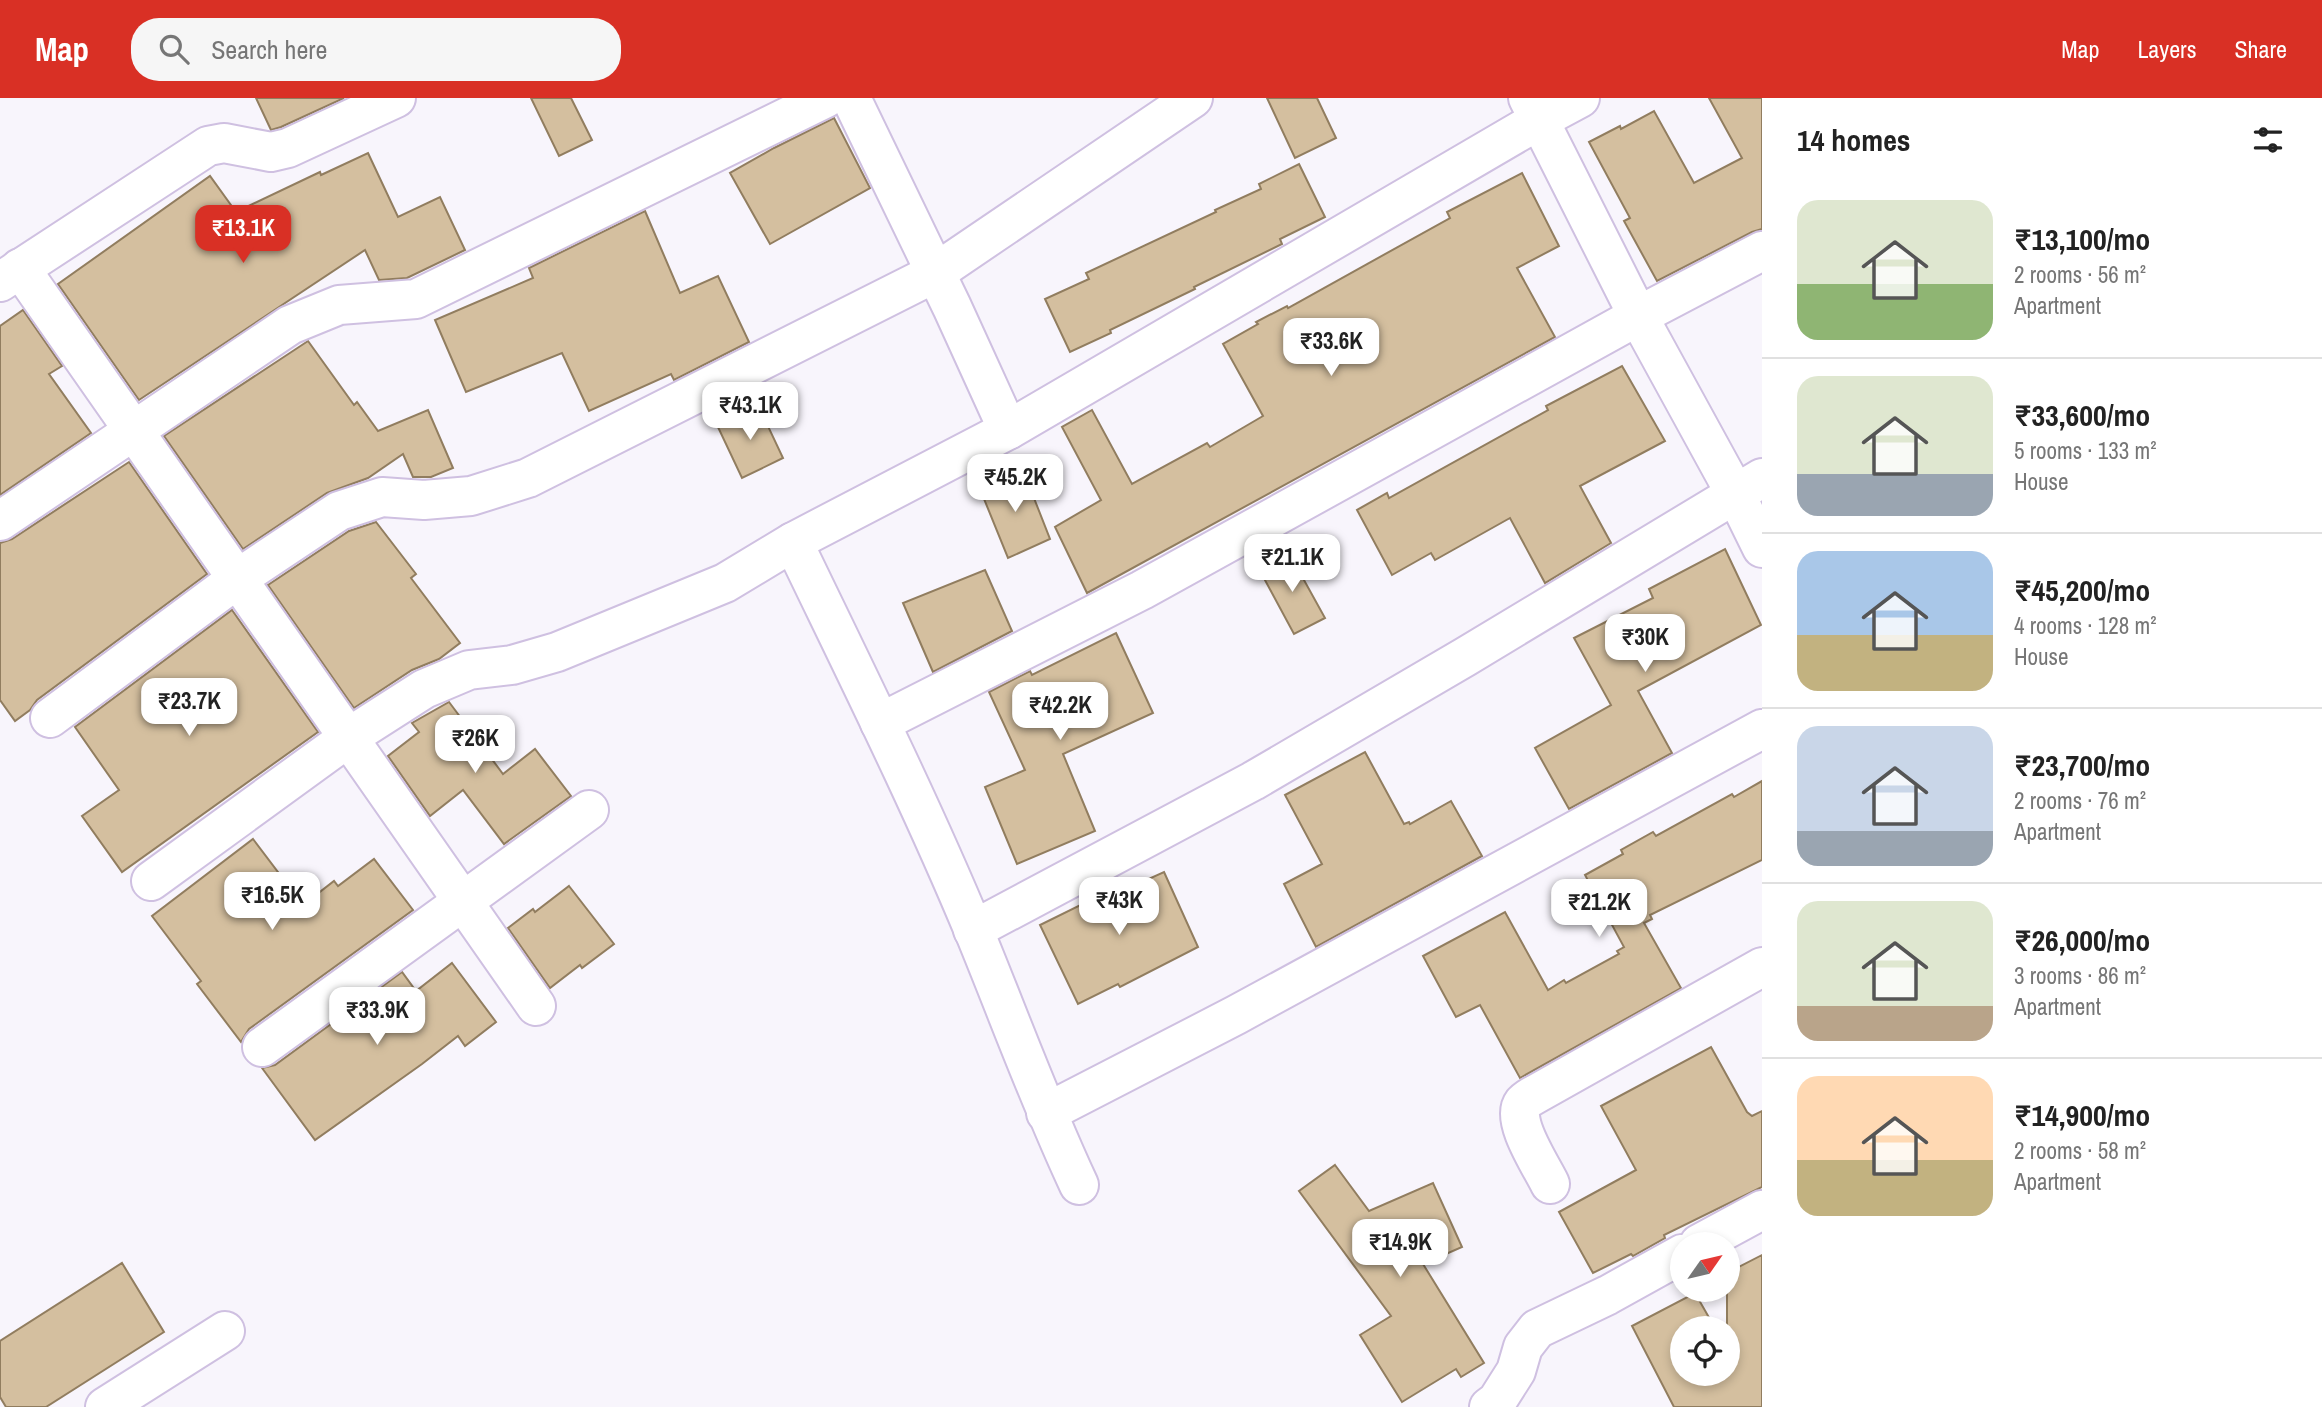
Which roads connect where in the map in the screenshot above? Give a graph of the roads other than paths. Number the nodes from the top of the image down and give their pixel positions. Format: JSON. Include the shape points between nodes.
{"nodes":[{"id":1,"x":396,"y":98,"type":"edge"},
{"id":2,"x":826,"y":98,"type":"edge"},
{"id":3,"x":851,"y":98,"type":"edge"},
{"id":4,"x":1193,"y":98,"type":"edge"},
{"id":5,"x":1580,"y":98,"type":"edge"},
{"id":6,"x":1534,"y":109,"type":"edge"},
{"id":7,"x":1762,"y":251,"type":"edge"},
{"id":8,"x":935,"y":273,"type":"junction"},
{"id":9,"x":10,"y":275,"type":"edge"},
{"id":10,"x":1638,"y":316,"type":"junction"},
{"id":11,"x":132,"y":430,"type":"junction"},
{"id":12,"x":1009,"y":430,"type":"junction"},
{"id":13,"x":1749,"y":486,"type":"edge"},
{"id":14,"x":0,"y":521,"type":"edge"},
{"id":15,"x":793,"y":542,"type":"junction"},
{"id":16,"x":1762,"y":548,"type":"edge"},
{"id":17,"x":237,"y":579,"type":"junction"},
{"id":18,"x":50,"y":718,"type":"dead end"},
{"id":19,"x":880,"y":723,"type":"junction"},
{"id":20,"x":1762,"y":729,"type":"edge"},
{"id":21,"x":349,"y":737,"type":"junction"},
{"id":22,"x":589,"y":810,"type":"dead end"},
{"id":23,"x":151,"y":881,"type":"dead end"},
{"id":24,"x":463,"y":901,"type":"junction"},
{"id":25,"x":973,"y":930,"type":"junction"},
{"id":26,"x":1762,"y":967,"type":"edge"},
{"id":27,"x":536,"y":1006,"type":"dead end"},
{"id":28,"x":262,"y":1047,"type":"dead end"},
{"id":29,"x":1045,"y":1113,"type":"junction"},
{"id":30,"x":1550,"y":1184,"type":"dead end"},
{"id":31,"x":1079,"y":1185,"type":"dead end"},
{"id":32,"x":1762,"y":1210,"type":"edge"},
{"id":33,"x":1721,"y":1232,"type":"edge"},
{"id":34,"x":1670,"y":1261,"type":"edge"},
{"id":35,"x":225,"y":1331,"type":"dead end"},
{"id":36,"x":105,"y":1407,"type":"edge"},
{"id":37,"x":1489,"y":1407,"type":"edge"}],
"edges":[{"from":1,"to":9,"type":"street","via":[[288,148],[271,152],[224,142],[208,146]]},
{"from":2,"to":11,"type":"street","via":[[416,299],[339,305],[290,325]]},
{"from":3,"to":8,"type":"street"},
{"from":4,"to":8,"type":"street"},
{"from":5,"to":6,"type":"street"},
{"from":6,"to":10,"type":"street"},
{"from":6,"to":12,"type":"street"},
{"from":7,"to":10,"type":"street"},
{"from":8,"to":12,"type":"street"},
{"from":8,"to":17,"type":"street","via":[[528,478],[471,496],[382,497],[339,511]]},
{"from":9,"to":11,"type":"street"},
{"from":10,"to":13,"type":"street"},
{"from":10,"to":19,"type":"street","via":[[1142,590]]},
{"from":11,"to":14,"type":"street"},
{"from":11,"to":17,"type":"street"},
{"from":12,"to":15,"type":"street"},
{"from":13,"to":16,"type":"street"},
{"from":13,"to":25,"type":"street","via":[[1254,781]]},
{"from":15,"to":19,"type":"street"},
{"from":15,"to":21,"type":"street","via":[[725,583],[604,634],[512,665],[470,670],[424,689]]},
{"from":17,"to":18,"type":"street"},
{"from":17,"to":21,"type":"street"},
{"from":19,"to":25,"type":"street"},
{"from":20,"to":29,"type":"street","via":[[1236,1015]]},
{"from":21,"to":23,"type":"street"},
{"from":21,"to":24,"type":"street"},
{"from":22,"to":24,"type":"street"},
{"from":24,"to":27,"type":"street"},
{"from":24,"to":28,"type":"street"},
{"from":25,"to":29,"type":"street"},
{"from":26,"to":30,"type":"street","via":[[1522,1104],[1518,1115],[1524,1133]]},
{"from":29,"to":31,"type":"street"},
{"from":32,"to":33,"type":"street"},
{"from":34,"to":37,"type":"street","via":[[1538,1329],[1523,1347],[1516,1371]]},
{"from":35,"to":36,"type":"street"}]}
